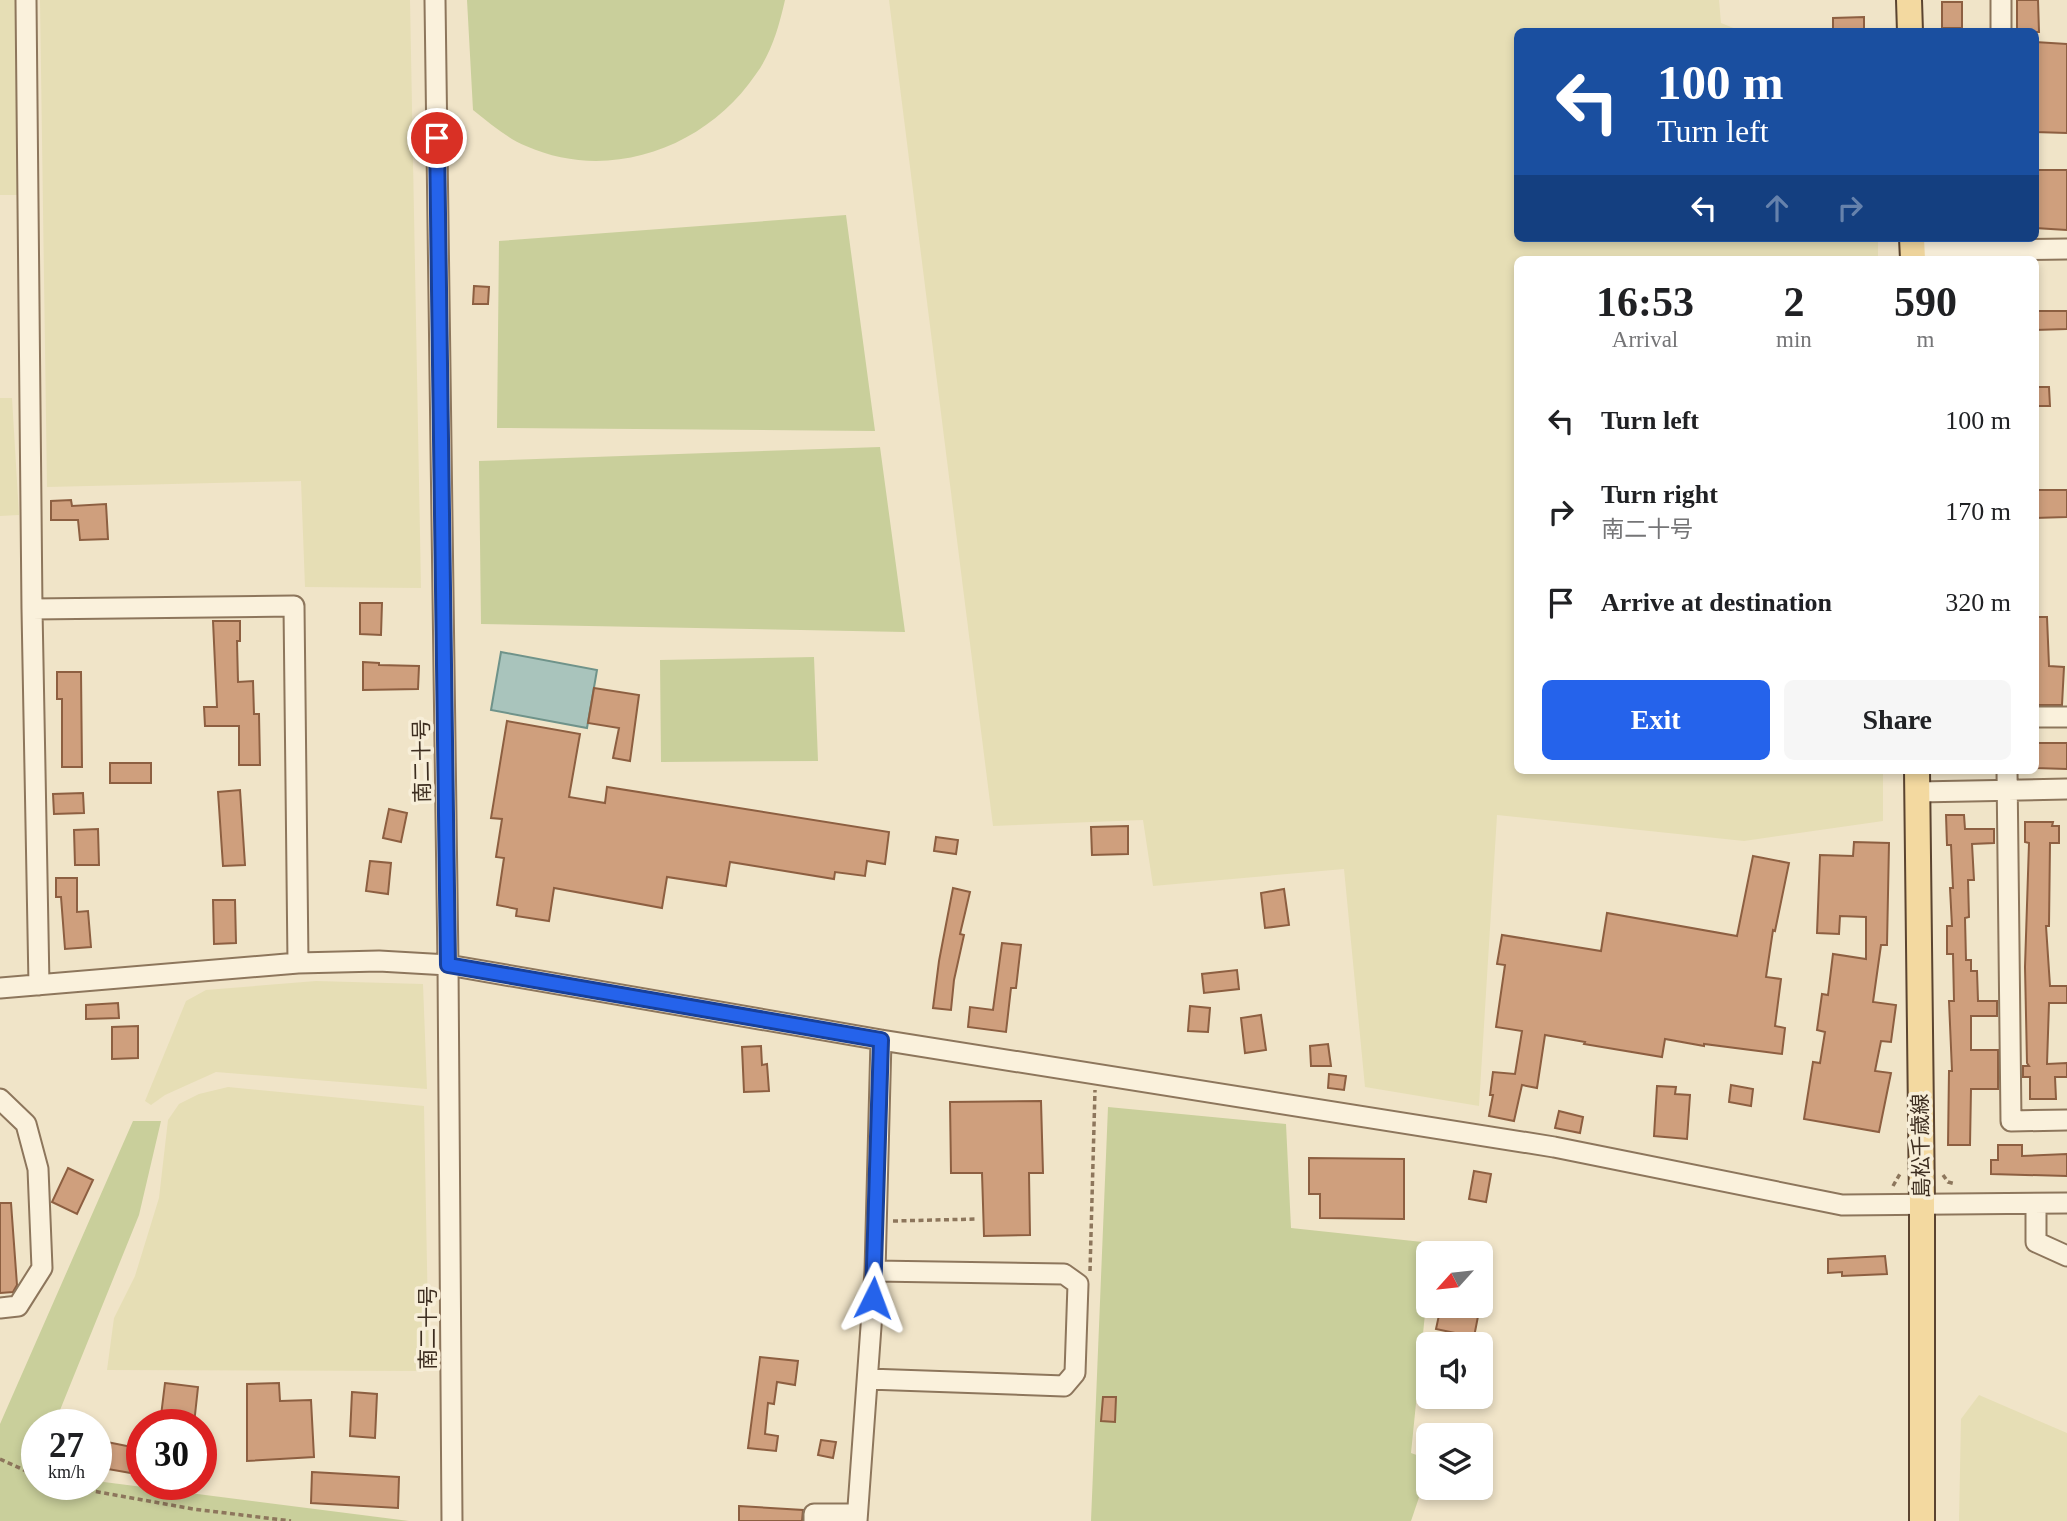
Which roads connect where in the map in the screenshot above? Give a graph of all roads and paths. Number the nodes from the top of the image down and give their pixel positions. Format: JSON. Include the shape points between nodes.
{"nodes":[{"id":1,"x":26,"y":0,"type":"edge"},
{"id":2,"x":435,"y":0,"type":"edge"},
{"id":3,"x":1909,"y":0,"type":"edge"},
{"id":4,"x":2001,"y":0,"type":"edge"},
{"id":5,"x":1910,"y":28,"type":"edge"},
{"id":6,"x":2001,"y":28,"type":"edge"},
{"id":7,"x":1913,"y":249,"type":"edge"},
{"id":8,"x":2002,"y":249,"type":"edge"},
{"id":9,"x":2067,"y":249,"type":"edge"},
{"id":10,"x":32,"y":609,"type":"junction"},
{"id":11,"x":2067,"y":717,"type":"edge"},
{"id":12,"x":2039,"y":718,"type":"edge"},
{"id":13,"x":2007,"y":774,"type":"edge"},
{"id":14,"x":1917,"y":781,"type":"edge"},
{"id":15,"x":2067,"y":789,"type":"edge"},
{"id":16,"x":2007,"y":790,"type":"junction"},
{"id":17,"x":298,"y":963,"type":"junction"},
{"id":18,"x":448,"y":965,"type":"junction"},
{"id":19,"x":39,"y":985,"type":"junction"},
{"id":20,"x":0,"y":988,"type":"edge"},
{"id":21,"x":881,"y":1040,"type":"junction"},
{"id":22,"x":1096,"y":1074,"type":"junction"},
{"id":23,"x":0,"y":1099,"type":"edge"},
{"id":24,"x":2067,"y":1120,"type":"edge"},
{"id":25,"x":2067,"y":1203,"type":"edge"},
{"id":26,"x":1922,"y":1204,"type":"junction"},
{"id":27,"x":2036,"y":1204,"type":"junction"},
{"id":28,"x":977,"y":1219,"type":"dead end"},
{"id":29,"x":877,"y":1221,"type":"junction"},
{"id":30,"x":2067,"y":1256,"type":"edge"},
{"id":31,"x":875,"y":1271,"type":"junction"},
{"id":32,"x":1090,"y":1271,"type":"dead end"},
{"id":33,"x":0,"y":1308,"type":"edge"},
{"id":34,"x":868,"y":1379,"type":"junction"},
{"id":35,"x":0,"y":1460,"type":"edge"},
{"id":36,"x":21,"y":1469,"type":"edge"},
{"id":37,"x":112,"y":1494,"type":"edge"},
{"id":38,"x":857,"y":1517,"type":"edge"},
{"id":39,"x":291,"y":1521,"type":"edge"},
{"id":40,"x":452,"y":1521,"type":"edge"},
{"id":41,"x":814,"y":1521,"type":"edge"},
{"id":42,"x":1922,"y":1521,"type":"edge"}],
"edges":[{"from":1,"to":10,"type":"street"},
{"from":2,"to":18,"type":"street","name":"南二十号"},
{"from":3,"to":5,"type":"main road"},
{"from":4,"to":6,"type":"street"},
{"from":7,"to":8,"type":"street"},
{"from":8,"to":9,"type":"street"},
{"from":10,"to":17,"type":"street","via":[[294,606]]},
{"from":10,"to":19,"type":"street"},
{"from":11,"to":12,"type":"street"},
{"from":13,"to":16,"type":"street"},
{"from":14,"to":16,"type":"street"},
{"from":14,"to":26,"type":"main road","name":"島松千歳線"},
{"from":15,"to":16,"type":"street"},
{"from":16,"to":24,"type":"street","via":[[2011,1121]]},
{"from":17,"to":18,"type":"street"},
{"from":17,"to":19,"type":"street"},
{"from":18,"to":21,"type":"street"},
{"from":18,"to":40,"type":"street","name":"南二十号"},
{"from":19,"to":20,"type":"street"},
{"from":21,"to":22,"type":"street"},
{"from":21,"to":29,"type":"street"},
{"from":22,"to":26,"type":"street","via":[[1554,1147],[1842,1205]]},
{"from":22,"to":32,"type":"path"},
{"from":23,"to":33,"type":"street","via":[[26,1124],[38,1170],[42,1268],[18,1306]]},
{"from":25,"to":27,"type":"street"},
{"from":26,"to":27,"type":"street"},
{"from":26,"to":42,"type":"main road","name":"島松千歳線"},
{"from":27,"to":30,"type":"street","via":[[2036,1242]]},
{"from":28,"to":29,"type":"path"},
{"from":29,"to":31,"type":"street"},
{"from":31,"to":34,"type":"street"},
{"from":31,"to":34,"type":"street","via":[[1064,1274],[1078,1284],[1075,1373],[1064,1387]]},
{"from":34,"to":38,"type":"street"},
{"from":35,"to":36,"type":"path"},
{"from":37,"to":39,"type":"path"},
{"from":38,"to":41,"type":"street","via":[[814,1514]]}]}
